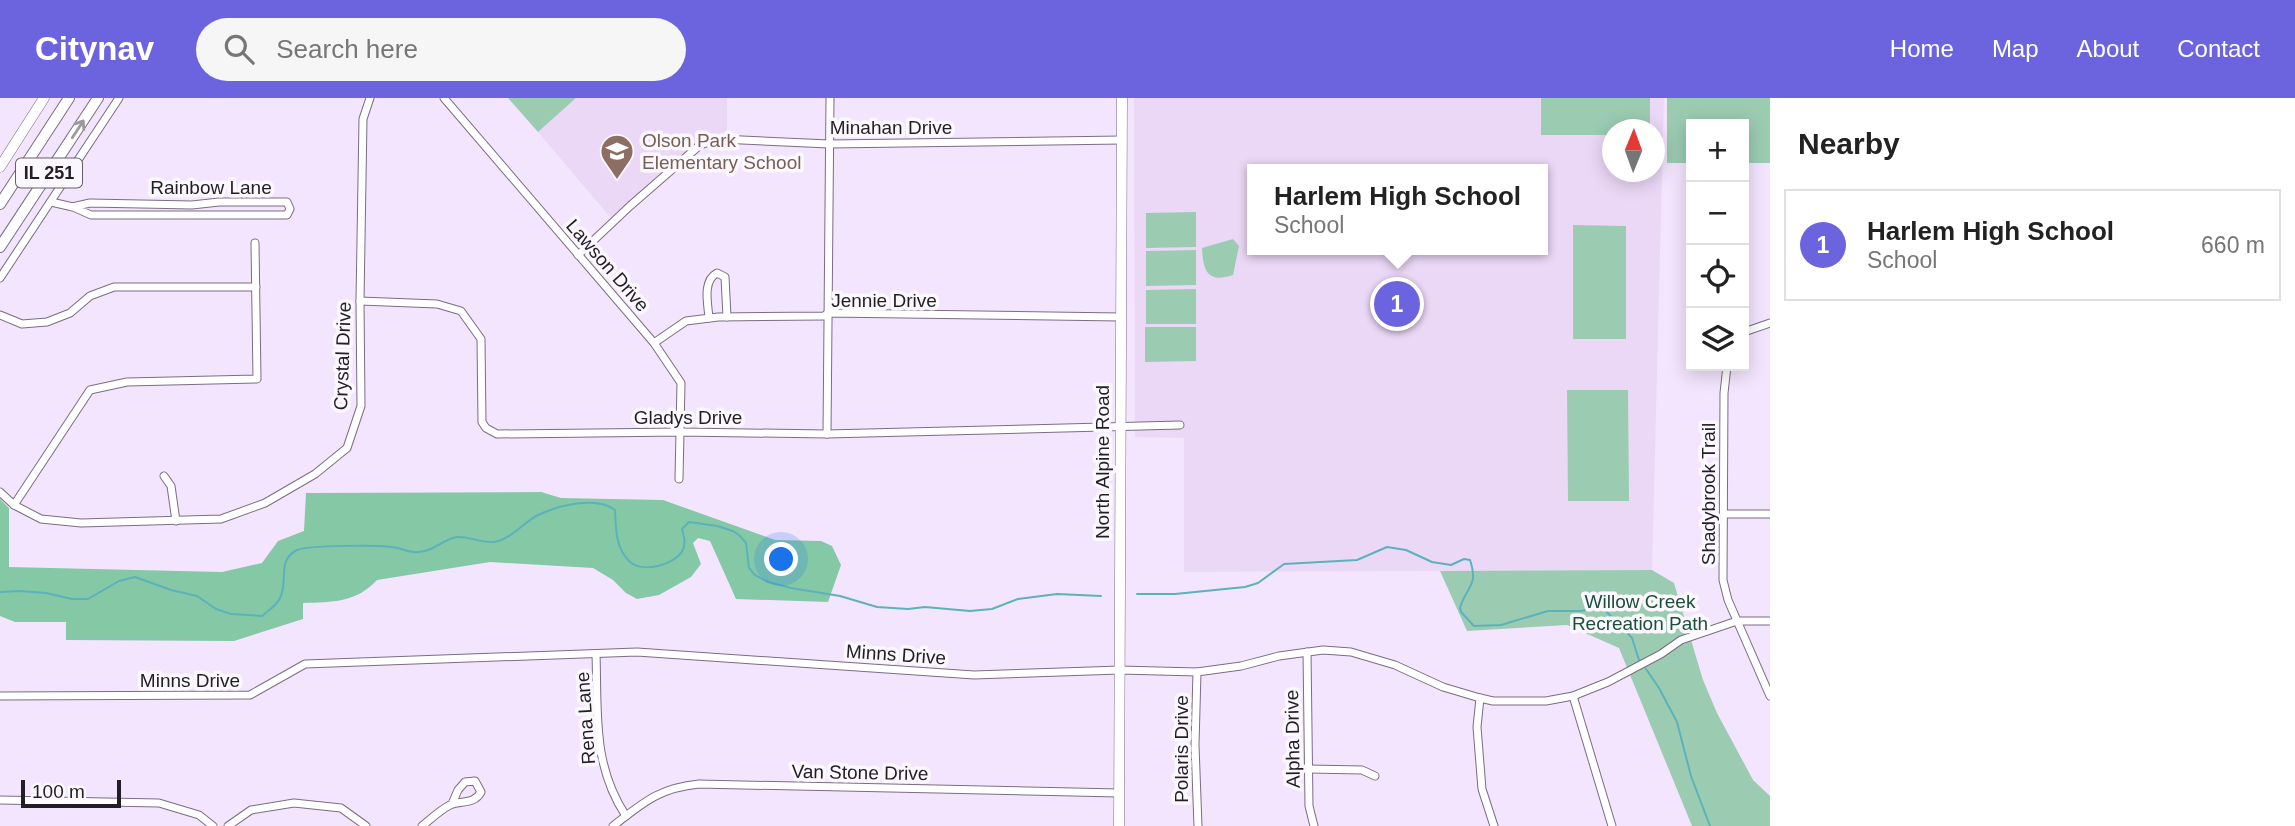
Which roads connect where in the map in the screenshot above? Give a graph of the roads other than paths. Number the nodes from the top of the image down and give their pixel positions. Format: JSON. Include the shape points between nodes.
{"nodes":[{"id":1,"x":44,"y":98,"type":"edge"},
{"id":2,"x":69,"y":98,"type":"edge"},
{"id":3,"x":98,"y":98,"type":"edge"},
{"id":4,"x":119,"y":98,"type":"edge"},
{"id":5,"x":370,"y":98,"type":"edge"},
{"id":6,"x":444,"y":98,"type":"edge"},
{"id":7,"x":830,"y":98,"type":"edge"},
{"id":8,"x":1122,"y":98,"type":"edge"},
{"id":9,"x":1122,"y":140,"type":"junction"},
{"id":10,"x":829,"y":144,"type":"junction"},
{"id":11,"x":0,"y":167,"type":"edge"},
{"id":12,"x":51,"y":202,"type":"junction"},
{"id":13,"x":0,"y":204,"type":"edge"},
{"id":14,"x":72,"y":207,"type":"junction"},
{"id":15,"x":256,"y":243,"type":"dead end"},
{"id":16,"x":0,"y":247,"type":"edge"},
{"id":17,"x":578,"y":255,"type":"junction"},
{"id":18,"x":0,"y":278,"type":"edge"},
{"id":19,"x":256,"y":287,"type":"junction"},
{"id":20,"x":360,"y":301,"type":"junction"},
{"id":21,"x":828,"y":313,"type":"junction"},
{"id":22,"x":0,"y":315,"type":"edge"},
{"id":23,"x":727,"y":317,"type":"junction"},
{"id":24,"x":1121,"y":317,"type":"junction"},
{"id":25,"x":709,"y":318,"type":"junction"},
{"id":26,"x":1770,"y":323,"type":"edge"},
{"id":27,"x":1749,"y":330,"type":"edge"},
{"id":28,"x":654,"y":343,"type":"junction"},
{"id":29,"x":1726,"y":371,"type":"edge"},
{"id":30,"x":1180,"y":425,"type":"dead end"},
{"id":31,"x":1119,"y":427,"type":"junction"},
{"id":32,"x":681,"y":432,"type":"junction"},
{"id":33,"x":827,"y":434,"type":"junction"},
{"id":34,"x":164,"y":476,"type":"dead end"},
{"id":35,"x":679,"y":479,"type":"dead end"},
{"id":36,"x":0,"y":492,"type":"edge"},
{"id":37,"x":14,"y":505,"type":"junction"},
{"id":38,"x":1724,"y":514,"type":"junction"},
{"id":39,"x":1770,"y":514,"type":"edge"},
{"id":40,"x":176,"y":521,"type":"junction"},
{"id":41,"x":1737,"y":621,"type":"junction"},
{"id":42,"x":1770,"y":621,"type":"edge"},
{"id":43,"x":1307,"y":652,"type":"junction"},
{"id":44,"x":596,"y":654,"type":"junction"},
{"id":45,"x":1120,"y":670,"type":"junction"},
{"id":46,"x":1197,"y":672,"type":"junction"},
{"id":47,"x":0,"y":696,"type":"edge"},
{"id":48,"x":1573,"y":696,"type":"junction"},
{"id":49,"x":1770,"y":696,"type":"edge"},
{"id":50,"x":1480,"y":698,"type":"junction"},
{"id":51,"x":1308,"y":769,"type":"junction"},
{"id":52,"x":1375,"y":776,"type":"dead end"},
{"id":53,"x":1119,"y":793,"type":"junction"},
{"id":54,"x":0,"y":800,"type":"edge"},
{"id":55,"x":452,"y":804,"type":"dead end"},
{"id":56,"x":625,"y":816,"type":"junction"},
{"id":57,"x":213,"y":826,"type":"edge"},
{"id":58,"x":228,"y":826,"type":"edge"},
{"id":59,"x":366,"y":826,"type":"edge"},
{"id":60,"x":422,"y":826,"type":"edge"},
{"id":61,"x":613,"y":826,"type":"edge"},
{"id":62,"x":1119,"y":826,"type":"edge"},
{"id":63,"x":1198,"y":826,"type":"edge"},
{"id":64,"x":1314,"y":826,"type":"edge"},
{"id":65,"x":1494,"y":826,"type":"edge"},
{"id":66,"x":1612,"y":826,"type":"edge"}],
"edges":[{"from":1,"to":11,"type":"main road"},
{"from":2,"to":13,"type":"main road","number":"IL 251"},
{"from":16,"to":3,"type":"main road","number":"IL 251","one_way":true},
{"from":4,"to":12,"type":"street"},
{"from":5,"to":20,"type":"street","name":"Crystal Drive","via":[[363,119]]},
{"from":6,"to":17,"type":"street","name":"Lawson Drive"},
{"from":7,"to":10,"type":"street"},
{"from":8,"to":9,"type":"main road","name":"North Alpine Road"},
{"from":9,"to":10,"type":"street","name":"Minahan Drive"},
{"from":9,"to":24,"type":"main road","name":"North Alpine Road"},
{"from":10,"to":17,"type":"street","name":"Minahan Drive","via":[[733,137],[700,145]]},
{"from":10,"to":21,"type":"street"},
{"from":12,"to":14,"type":"street","name":"Rainbow Lane"},
{"from":12,"to":18,"type":"street"},
{"from":14,"to":14,"type":"street","name":"Rainbow Lane","via":[[91,215],[287,215],[290,209],[287,202],[90,203]]},
{"from":15,"to":19,"type":"street"},
{"from":17,"to":28,"type":"street","name":"Lawson Drive"},
{"from":19,"to":22,"type":"street","via":[[114,287],[47,322],[22,324]]},
{"from":19,"to":37,"type":"street","via":[[257,379],[127,382],[90,390]]},
{"from":20,"to":32,"type":"street","name":"Gladys Drive","via":[[437,304],[461,311],[481,339],[482,422],[496,434]]},
{"from":20,"to":40,"type":"street","name":"Crystal Drive","via":[[360,406],[347,448],[265,503],[220,520]]},
{"from":21,"to":23,"type":"street","name":"Jennie Drive"},
{"from":21,"to":24,"type":"street","name":"Jennie Drive"},
{"from":21,"to":33,"type":"street"},
{"from":23,"to":25,"type":"street","name":"Jennie Drive"},
{"from":23,"to":25,"type":"street","via":[[725,277],[717,273],[708,282]]},
{"from":24,"to":31,"type":"main road","name":"North Alpine Road"},
{"from":25,"to":28,"type":"street","name":"Jennie Drive","via":[[685,321]]},
{"from":26,"to":27,"type":"street"},
{"from":28,"to":32,"type":"street","name":"Lawson Drive","via":[[681,383]]},
{"from":29,"to":38,"type":"street","name":"Shadybrook Trail"},
{"from":30,"to":31,"type":"street","name":"Gladys Drive"},
{"from":31,"to":33,"type":"street","name":"Gladys Drive"},
{"from":31,"to":45,"type":"main road","name":"North Alpine Road"},
{"from":32,"to":33,"type":"street","name":"Gladys Drive"},
{"from":32,"to":35,"type":"street","name":"Lawson Drive"},
{"from":34,"to":40,"type":"street","via":[[171,486]]},
{"from":36,"to":37,"type":"street","name":"Crystal Drive"},
{"from":37,"to":40,"type":"street","name":"Crystal Drive","via":[[41,519],[81,523]]},
{"from":38,"to":39,"type":"street"},
{"from":38,"to":41,"type":"street","name":"Shadybrook Trail","via":[[1723,580]]},
{"from":41,"to":42,"type":"street","name":"Minns Drive"},
{"from":41,"to":48,"type":"street","name":"Minns Drive","via":[[1681,640],[1634,670]]},
{"from":41,"to":49,"type":"street","name":"Shadybrook Trail"},
{"from":43,"to":46,"type":"street","name":"Minns Drive"},
{"from":43,"to":50,"type":"street","name":"Minns Drive","via":[[1351,652]]},
{"from":43,"to":51,"type":"street","name":"Alpha Drive"},
{"from":44,"to":45,"type":"street","name":"Minns Drive","via":[[637,652],[975,675]]},
{"from":44,"to":47,"type":"street","name":"Minns Drive","via":[[305,664],[250,695]]},
{"from":44,"to":56,"type":"street","name":"Rena Lane","via":[[602,762]]},
{"from":45,"to":46,"type":"street","name":"Minns Drive"},
{"from":45,"to":53,"type":"main road","name":"North Alpine Road"},
{"from":46,"to":63,"type":"street","name":"Polaris Drive"},
{"from":48,"to":50,"type":"street","name":"Minns Drive","via":[[1546,701]]},
{"from":48,"to":66,"type":"street"},
{"from":50,"to":65,"type":"street","via":[[1482,789]]},
{"from":51,"to":52,"type":"street","via":[[1362,770]]},
{"from":51,"to":64,"type":"street","name":"Alpha Drive"},
{"from":53,"to":56,"type":"street","name":"Van Stone Drive","via":[[699,785],[679,786],[650,797]]},
{"from":53,"to":62,"type":"main road","name":"North Alpine Road"},
{"from":54,"to":57,"type":"street","via":[[159,803],[199,815]]},
{"from":55,"to":60,"type":"street"},
{"from":56,"to":61,"type":"street","name":"Van Stone Drive"},
{"from":58,"to":59,"type":"street","via":[[251,810],[294,803],[341,808]]}]}
